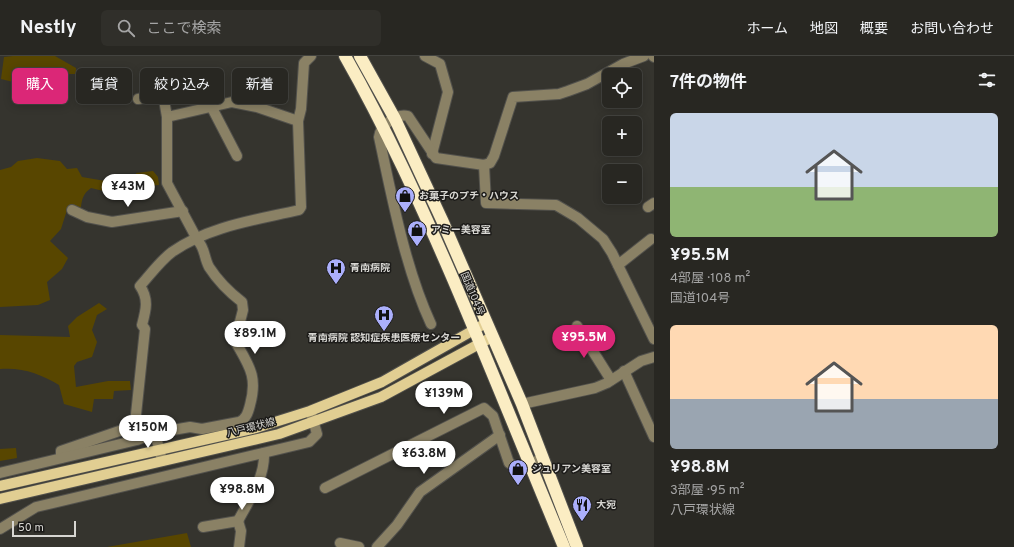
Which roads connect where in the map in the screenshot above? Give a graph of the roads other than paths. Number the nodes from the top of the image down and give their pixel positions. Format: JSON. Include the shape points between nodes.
{"nodes":[{"id":1,"x":311,"y":56,"type":"edge"},
{"id":2,"x":345,"y":56,"type":"edge"},
{"id":3,"x":360,"y":56,"type":"edge"},
{"id":4,"x":425,"y":56,"type":"edge"},
{"id":5,"x":644,"y":56,"type":"edge"},
{"id":6,"x":442,"y":60,"type":"edge"},
{"id":7,"x":138,"y":99,"type":"dead end"},
{"id":8,"x":211,"y":106,"type":"junction"},
{"id":9,"x":167,"y":117,"type":"junction"},
{"id":10,"x":395,"y":118,"type":"junction"},
{"id":11,"x":298,"y":121,"type":"junction"},
{"id":12,"x":383,"y":126,"type":"junction"},
{"id":13,"x":432,"y":154,"type":"junction"},
{"id":14,"x":237,"y":156,"type":"dead end"},
{"id":15,"x":484,"y":165,"type":"junction"},
{"id":16,"x":72,"y":210,"type":"dead end"},
{"id":17,"x":183,"y":211,"type":"junction"},
{"id":18,"x":196,"y":238,"type":"junction"},
{"id":19,"x":651,"y":239,"type":"dead end"},
{"id":20,"x":618,"y":265,"type":"junction"},
{"id":21,"x":486,"y":322,"type":"junction"},
{"id":22,"x":431,"y":324,"type":"dead end"},
{"id":23,"x":577,"y":326,"type":"dead end"},
{"id":24,"x":474,"y":329,"type":"junction"},
{"id":25,"x":492,"y":337,"type":"junction"},
{"id":26,"x":654,"y":340,"type":"edge"},
{"id":27,"x":480,"y":343,"type":"junction"},
{"id":28,"x":654,"y":357,"type":"edge"},
{"id":29,"x":624,"y":371,"type":"junction"},
{"id":30,"x":611,"y":380,"type":"junction"},
{"id":31,"x":522,"y":404,"type":"junction"},
{"id":32,"x":310,"y":411,"type":"junction"},
{"id":33,"x":314,"y":422,"type":"junction"},
{"id":34,"x":155,"y":433,"type":"junction"},
{"id":35,"x":500,"y":435,"type":"junction"},
{"id":36,"x":654,"y":437,"type":"edge"},
{"id":37,"x":160,"y":450,"type":"junction"},
{"id":38,"x":264,"y":453,"type":"junction"},
{"id":39,"x":61,"y":458,"type":"junction"},
{"id":40,"x":543,"y":459,"type":"junction"},
{"id":41,"x":162,"y":461,"type":"junction"},
{"id":42,"x":530,"y":464,"type":"junction"},
{"id":43,"x":0,"y":473,"type":"edge"},
{"id":44,"x":0,"y":486,"type":"edge"},
{"id":45,"x":325,"y":488,"type":"dead end"},
{"id":46,"x":0,"y":499,"type":"edge"},
{"id":47,"x":238,"y":521,"type":"junction"},
{"id":48,"x":203,"y":527,"type":"dead end"},
{"id":49,"x":0,"y":529,"type":"edge"},
{"id":50,"x":340,"y":543,"type":"dead end"},
{"id":51,"x":239,"y":547,"type":"edge"},
{"id":52,"x":360,"y":547,"type":"edge"},
{"id":53,"x":378,"y":547,"type":"edge"},
{"id":54,"x":564,"y":547,"type":"edge"},
{"id":55,"x":577,"y":547,"type":"edge"}],
"edges":[{"from":1,"to":11,"type":"street","via":[[304,63]]},
{"from":2,"to":12,"type":"highway","name":"国道104号"},
{"from":3,"to":10,"type":"highway","name":"国道104号"},
{"from":4,"to":6,"type":"street"},
{"from":5,"to":15,"type":"street","via":[[568,91],[513,97],[494,156],[490,163]]},
{"from":6,"to":13,"type":"street","via":[[448,92]]},
{"from":7,"to":9,"type":"street","via":[[163,94]]},
{"from":8,"to":9,"type":"street"},
{"from":8,"to":11,"type":"street","via":[[242,103]]},
{"from":8,"to":14,"type":"street"},
{"from":9,"to":17,"type":"street","via":[[166,183]]},
{"from":10,"to":12,"type":"street"},
{"from":10,"to":13,"type":"street","via":[[408,116]]},
{"from":10,"to":21,"type":"highway","name":"国道104号"},
{"from":11,"to":18,"type":"street","via":[[300,210],[222,227]]},
{"from":12,"to":22,"type":"street","via":[[379,131],[379,137],[398,222],[423,307]]},
{"from":12,"to":24,"type":"highway","name":"国道104号","via":[[409,178]]},
{"from":13,"to":15,"type":"street","via":[[436,158]]},
{"from":15,"to":20,"type":"street","via":[[486,203],[556,205],[578,218],[603,239]]},
{"from":16,"to":17,"type":"street","via":[[112,222]]},
{"from":17,"to":18,"type":"street"},
{"from":18,"to":34,"type":"street","via":[[203,246],[208,266],[227,290],[242,302],[243,310],[235,341],[251,371],[253,395],[248,413],[244,420],[239,422],[202,429],[190,427]]},
{"from":18,"to":39,"type":"street","via":[[171,253],[140,286],[147,307],[142,325],[145,329],[135,424],[61,451]]},
{"from":19,"to":20,"type":"street"},
{"from":20,"to":26,"type":"street"},
{"from":21,"to":24,"type":"main road","name":"八戸環状線"},
{"from":21,"to":25,"type":"highway","name":"国道104号"},
{"from":23,"to":30,"type":"street"},
{"from":24,"to":27,"type":"highway","name":"国道104号"},
{"from":24,"to":32,"type":"main road","name":"八戸環状線","via":[[382,382]]},
{"from":25,"to":27,"type":"main road","name":"八戸環状線"},
{"from":25,"to":31,"type":"highway","name":"国道104号"},
{"from":27,"to":33,"type":"main road","name":"八戸環状線","via":[[381,397]]},
{"from":27,"to":42,"type":"highway","name":"国道104号"},
{"from":28,"to":29,"type":"street"},
{"from":29,"to":30,"type":"street"},
{"from":29,"to":36,"type":"street"},
{"from":30,"to":31,"type":"street","via":[[595,388]]},
{"from":31,"to":40,"type":"highway","name":"国道104号"},
{"from":32,"to":33,"type":"street"},
{"from":32,"to":37,"type":"main road","name":"八戸環状線","via":[[256,428]]},
{"from":33,"to":38,"type":"street","via":[[317,434],[309,442]]},
{"from":33,"to":41,"type":"main road","name":"八戸環状線","via":[[249,442]]},
{"from":34,"to":37,"type":"street"},
{"from":34,"to":39,"type":"street","via":[[137,440]]},
{"from":35,"to":42,"type":"street","via":[[509,463],[518,467]]},
{"from":35,"to":45,"type":"street","via":[[493,416],[484,408]]},
{"from":35,"to":53,"type":"street","via":[[420,492]]},
{"from":37,"to":41,"type":"street"},
{"from":37,"to":44,"type":"main road","name":"八戸環状線"},
{"from":38,"to":47,"type":"street","via":[[264,464],[257,486]]},
{"from":38,"to":49,"type":"street","via":[[36,507]]},
{"from":39,"to":43,"type":"street"},
{"from":40,"to":42,"type":"street"},
{"from":40,"to":55,"type":"highway","name":"国道104号"},
{"from":41,"to":46,"type":"main road","name":"八戸環状線"},
{"from":42,"to":54,"type":"highway","name":"国道104号"},
{"from":47,"to":48,"type":"street"},
{"from":47,"to":51,"type":"street","via":[[241,531]]},
{"from":50,"to":52,"type":"street"}]}
